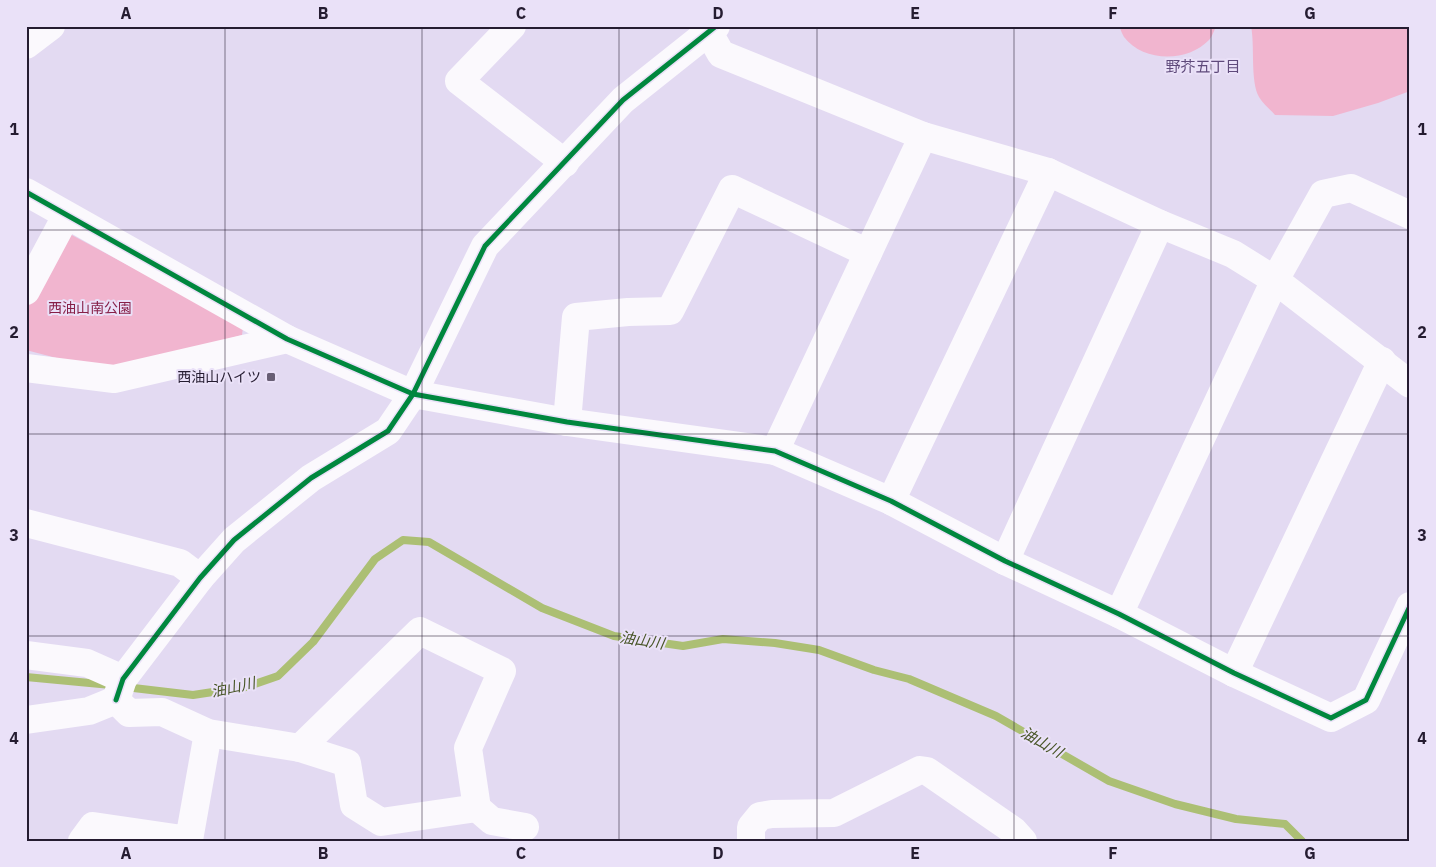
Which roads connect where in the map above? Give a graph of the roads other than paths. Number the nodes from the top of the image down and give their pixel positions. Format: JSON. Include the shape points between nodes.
{"nodes":[{"id":1,"x":52,"y":26,"type":"edge"},
{"id":2,"x":512,"y":26,"type":"edge"},
{"id":3,"x":712,"y":29,"type":"edge"},
{"id":4,"x":26,"y":45,"type":"edge"},
{"id":5,"x":923,"y":136,"type":"junction"},
{"id":6,"x":565,"y":163,"type":"junction"},
{"id":7,"x":1048,"y":172,"type":"junction"},
{"id":8,"x":26,"y":192,"type":"edge"},
{"id":9,"x":66,"y":216,"type":"junction"},
{"id":10,"x":1410,"y":216,"type":"edge"},
{"id":11,"x":1160,"y":224,"type":"junction"},
{"id":12,"x":868,"y":252,"type":"junction"},
{"id":13,"x":1276,"y":280,"type":"junction"},
{"id":14,"x":26,"y":291,"type":"edge"},
{"id":15,"x":287,"y":339,"type":"junction"},
{"id":16,"x":1382,"y":361,"type":"junction"},
{"id":17,"x":26,"y":368,"type":"edge"},
{"id":18,"x":1410,"y":384,"type":"edge"},
{"id":19,"x":413,"y":394,"type":"junction"},
{"id":20,"x":566,"y":422,"type":"junction"},
{"id":21,"x":775,"y":451,"type":"junction"},
{"id":22,"x":892,"y":501,"type":"junction"},
{"id":23,"x":26,"y":523,"type":"edge"},
{"id":24,"x":1006,"y":561,"type":"junction"},
{"id":25,"x":200,"y":578,"type":"junction"},
{"id":26,"x":1410,"y":606,"type":"edge"},
{"id":27,"x":1119,"y":614,"type":"junction"},
{"id":28,"x":26,"y":655,"type":"edge"},
{"id":29,"x":1234,"y":673,"type":"junction"},
{"id":30,"x":119,"y":690,"type":"junction"},
{"id":31,"x":26,"y":720,"type":"edge"},
{"id":32,"x":208,"y":733,"type":"junction"},
{"id":33,"x":300,"y":748,"type":"junction"},
{"id":34,"x":477,"y":808,"type":"junction"},
{"id":35,"x":525,"y":827,"type":"dead end"},
{"id":36,"x":82,"y":841,"type":"edge"},
{"id":37,"x":751,"y":841,"type":"edge"},
{"id":38,"x":1023,"y":841,"type":"edge"}],
"edges":[{"from":1,"to":4,"type":"street"},
{"from":2,"to":6,"type":"street","via":[[459,82]]},
{"from":3,"to":5,"type":"street","via":[[721,54]]},
{"from":3,"to":6,"type":"street","via":[[624,100]]},
{"from":5,"to":7,"type":"street"},
{"from":5,"to":12,"type":"street"},
{"from":6,"to":19,"type":"street","via":[[485,246]]},
{"from":7,"to":11,"type":"street"},
{"from":7,"to":22,"type":"street"},
{"from":8,"to":9,"type":"street"},
{"from":9,"to":14,"type":"street"},
{"from":9,"to":15,"type":"street"},
{"from":10,"to":13,"type":"street","via":[[1352,188],[1323,194]]},
{"from":11,"to":13,"type":"street","via":[[1233,254]]},
{"from":11,"to":24,"type":"street"},
{"from":12,"to":20,"type":"street","via":[[732,189],[670,311],[576,317]]},
{"from":12,"to":21,"type":"street"},
{"from":13,"to":16,"type":"street"},
{"from":13,"to":27,"type":"street"},
{"from":15,"to":17,"type":"street","via":[[114,379]]},
{"from":15,"to":19,"type":"street"},
{"from":16,"to":18,"type":"street"},
{"from":16,"to":29,"type":"street"},
{"from":19,"to":20,"type":"street"},
{"from":19,"to":25,"type":"street","via":[[388,431],[311,478],[234,540]]},
{"from":20,"to":21,"type":"street"},
{"from":21,"to":22,"type":"street"},
{"from":22,"to":24,"type":"street"},
{"from":23,"to":25,"type":"street","via":[[180,564]]},
{"from":24,"to":27,"type":"street"},
{"from":25,"to":30,"type":"street"},
{"from":26,"to":29,"type":"street","via":[[1366,700],[1331,718]]},
{"from":27,"to":29,"type":"street"},
{"from":28,"to":30,"type":"street","via":[[87,663]]},
{"from":30,"to":31,"type":"street","via":[[89,711]]},
{"from":30,"to":32,"type":"street","via":[[129,714],[162,712]]},
{"from":32,"to":33,"type":"street"},
{"from":32,"to":36,"type":"street","via":[[189,840],[93,826]]},
{"from":33,"to":34,"type":"street","via":[[347,763],[354,805],[381,822]]},
{"from":33,"to":34,"type":"street","via":[[420,632],[502,671],[468,748]]},
{"from":34,"to":35,"type":"street","via":[[492,821]]},
{"from":37,"to":38,"type":"street","via":[[751,828],[760,816],[834,813],[920,770],[927,771],[1014,831]]}]}
